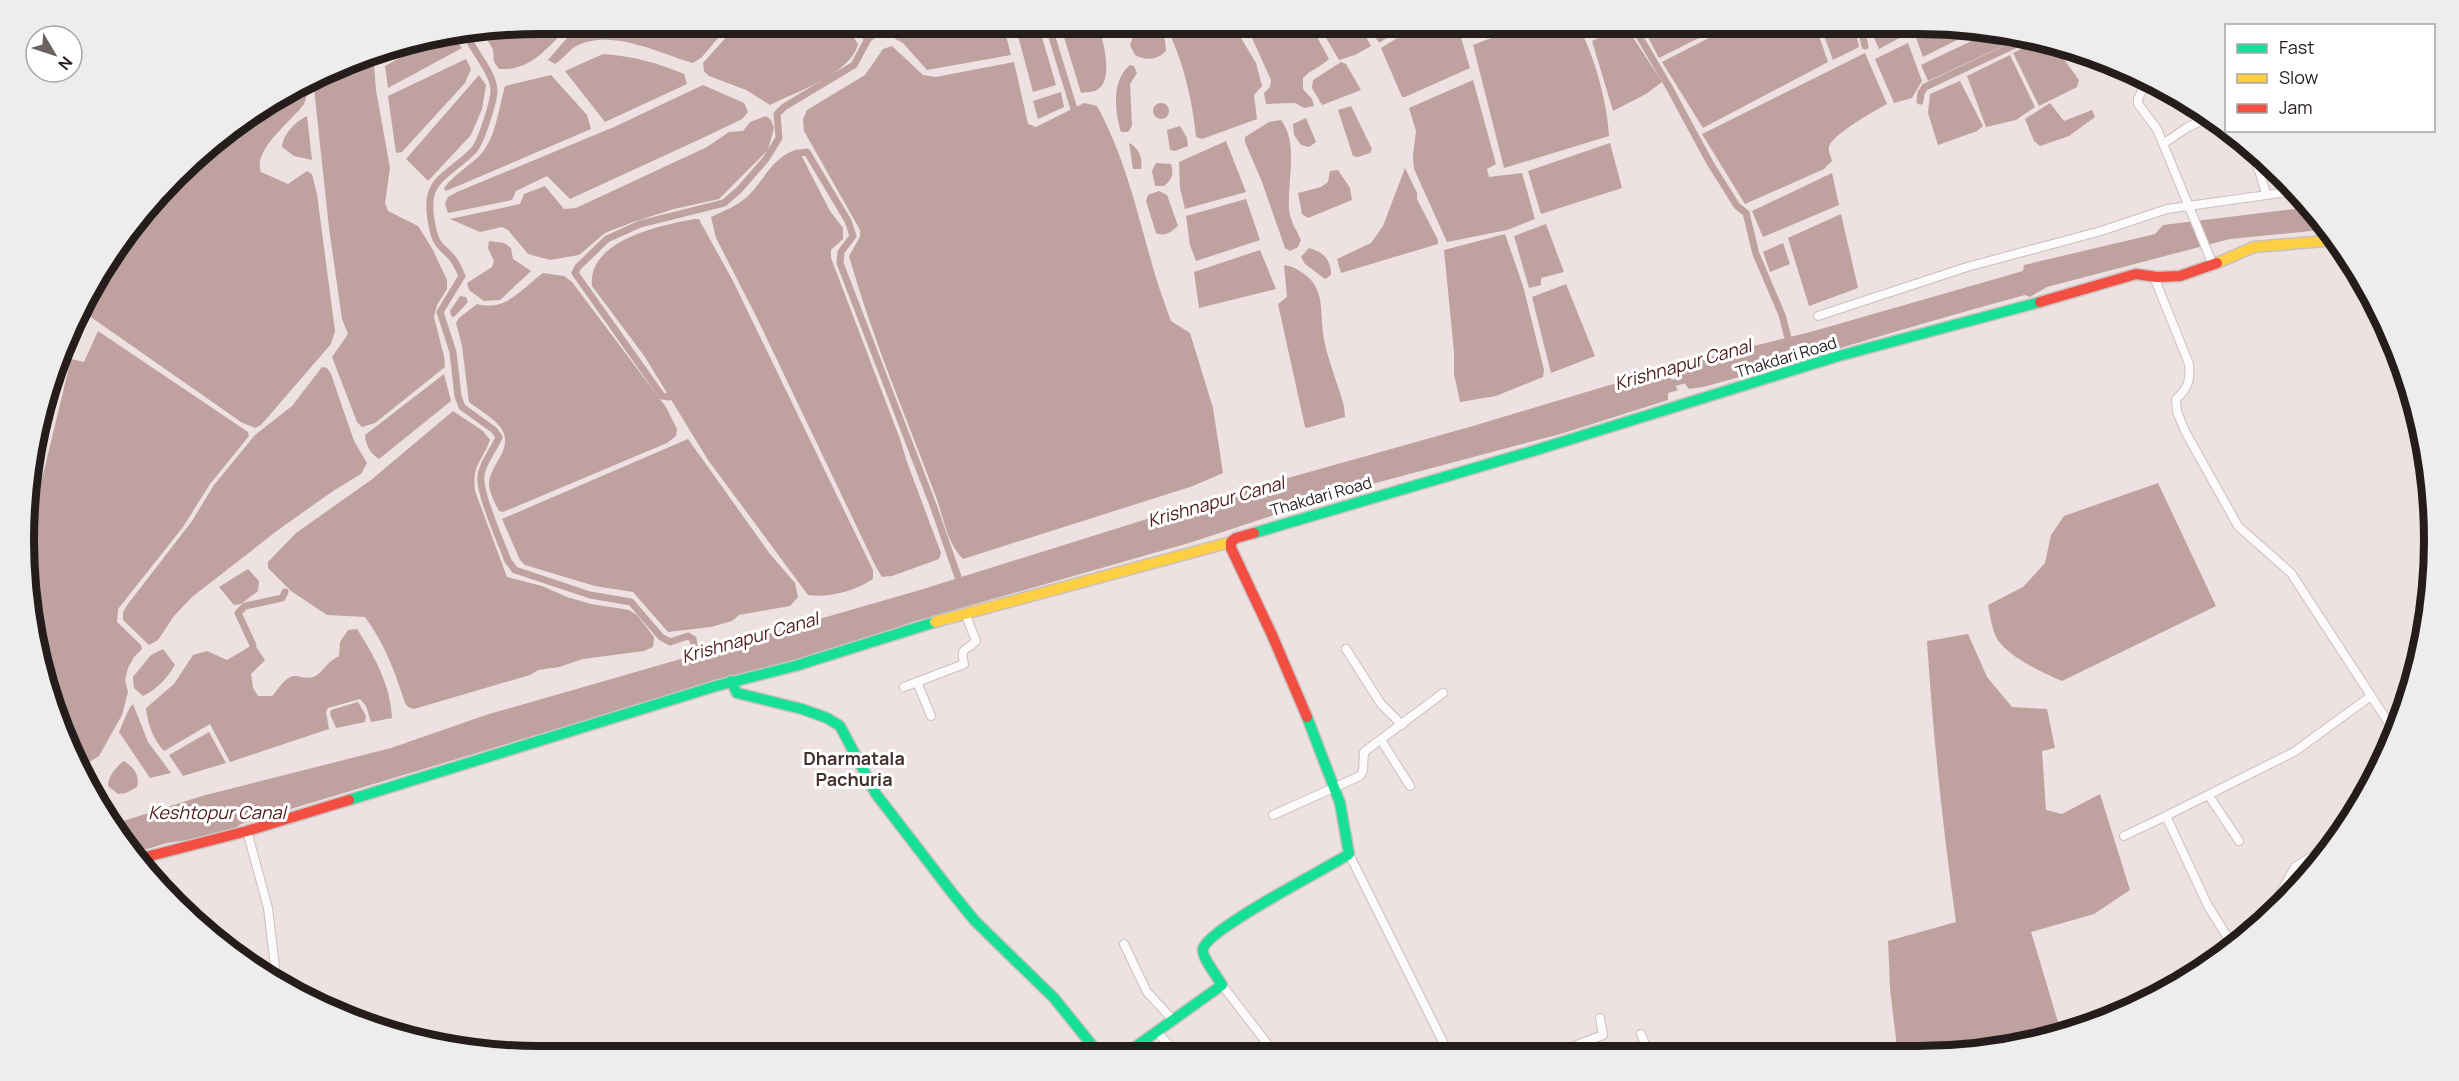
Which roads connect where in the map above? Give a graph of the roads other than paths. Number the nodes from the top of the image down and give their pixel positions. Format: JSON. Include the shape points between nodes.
{"nodes":[{"id":1,"x":2143,"y":88,"type":"edge"},
{"id":2,"x":2201,"y":121,"type":"edge"},
{"id":3,"x":2163,"y":144,"type":"junction"},
{"id":4,"x":2256,"y":164,"type":"edge"},
{"id":5,"x":2285,"y":192,"type":"edge"},
{"id":6,"x":2266,"y":194,"type":"junction"},
{"id":7,"x":2191,"y":211,"type":"junction"},
{"id":8,"x":2326,"y":241,"type":"edge"},
{"id":9,"x":2211,"y":260,"type":"junction"},
{"id":10,"x":2154,"y":277,"type":"junction"},
{"id":11,"x":1818,"y":316,"type":"dead end"},
{"id":12,"x":1231,"y":542,"type":"junction"},
{"id":13,"x":965,"y":613,"type":"junction"},
{"id":14,"x":1346,"y":649,"type":"dead end"},
{"id":15,"x":731,"y":681,"type":"junction"},
{"id":16,"x":916,"y":682,"type":"junction"},
{"id":17,"x":904,"y":687,"type":"dead end"},
{"id":18,"x":1443,"y":693,"type":"dead end"},
{"id":19,"x":2371,"y":696,"type":"junction"},
{"id":20,"x":931,"y":716,"type":"dead end"},
{"id":21,"x":2390,"y":724,"type":"edge"},
{"id":22,"x":1402,"y":725,"type":"junction"},
{"id":23,"x":1381,"y":740,"type":"junction"},
{"id":24,"x":1410,"y":786,"type":"dead end"},
{"id":25,"x":1336,"y":788,"type":"junction"},
{"id":26,"x":2209,"y":796,"type":"junction"},
{"id":27,"x":1274,"y":815,"type":"dead end"},
{"id":28,"x":2166,"y":816,"type":"junction"},
{"id":29,"x":247,"y":831,"type":"junction"},
{"id":30,"x":2124,"y":836,"type":"dead end"},
{"id":31,"x":2240,"y":842,"type":"dead end"},
{"id":32,"x":1349,"y":854,"type":"junction"},
{"id":33,"x":2316,"y":854,"type":"edge"},
{"id":34,"x":146,"y":857,"type":"edge"},
{"id":35,"x":2280,"y":894,"type":"edge"},
{"id":36,"x":2229,"y":940,"type":"edge"},
{"id":37,"x":1124,"y":944,"type":"dead end"},
{"id":38,"x":276,"y":972,"type":"edge"},
{"id":39,"x":1222,"y":985,"type":"junction"},
{"id":40,"x":1600,"y":1018,"type":"dead end"},
{"id":41,"x":1173,"y":1020,"type":"junction"},
{"id":42,"x":1156,"y":1032,"type":"junction"},
{"id":43,"x":1641,"y":1034,"type":"dead end"},
{"id":44,"x":1577,"y":1045,"type":"edge"},
{"id":45,"x":1093,"y":1046,"type":"edge"},
{"id":46,"x":1137,"y":1046,"type":"edge"},
{"id":47,"x":1169,"y":1046,"type":"edge"},
{"id":48,"x":1269,"y":1046,"type":"edge"},
{"id":49,"x":1445,"y":1046,"type":"edge"},
{"id":50,"x":1646,"y":1046,"type":"edge"}],
"edges":[{"from":1,"to":3,"type":"street","via":[[2138,104]]},
{"from":2,"to":3,"type":"street"},
{"from":3,"to":7,"type":"street"},
{"from":4,"to":6,"type":"street"},
{"from":5,"to":6,"type":"street"},
{"from":6,"to":7,"type":"street"},
{"from":7,"to":9,"type":"street"},
{"from":7,"to":11,"type":"street","via":[[2167,210],[1967,267]]},
{"from":8,"to":9,"type":"street","name":"Thakdari Road","via":[[2254,247]]},
{"from":9,"to":10,"type":"street","name":"Thakdari Road","via":[[2180,276]]},
{"from":10,"to":12,"type":"street","name":"Thakdari Road","via":[[2136,274],[1835,357],[1533,451],[1248,533]]},
{"from":10,"to":19,"type":"street","via":[[2189,364],[2187,387],[2176,399],[2186,433],[2238,526],[2291,573]]},
{"from":12,"to":13,"type":"street","name":"Thakdari Road"},
{"from":12,"to":25,"type":"street"},
{"from":13,"to":15,"type":"street","name":"Thakdari Road","via":[[795,666]]},
{"from":13,"to":16,"type":"street","via":[[976,641],[963,650],[964,664]]},
{"from":14,"to":22,"type":"street","via":[[1381,704]]},
{"from":15,"to":29,"type":"street","name":"Thakdari Road"},
{"from":15,"to":45,"type":"street","via":[[737,693],[802,709],[840,726],[876,794],[953,894],[975,921],[1054,998]]},
{"from":16,"to":17,"type":"street"},
{"from":16,"to":20,"type":"street"},
{"from":18,"to":22,"type":"street"},
{"from":19,"to":21,"type":"street"},
{"from":19,"to":26,"type":"street","via":[[2294,752]]},
{"from":22,"to":23,"type":"street"},
{"from":23,"to":24,"type":"street"},
{"from":23,"to":25,"type":"street","via":[[1364,752],[1364,771],[1360,776]]},
{"from":25,"to":27,"type":"street"},
{"from":25,"to":32,"type":"street","via":[[1346,821]]},
{"from":26,"to":28,"type":"street"},
{"from":26,"to":31,"type":"street"},
{"from":28,"to":30,"type":"street"},
{"from":28,"to":36,"type":"street","via":[[2208,906]]},
{"from":29,"to":34,"type":"street","name":"Thakdari Road"},
{"from":29,"to":38,"type":"street","via":[[268,908]]},
{"from":32,"to":39,"type":"street","via":[[1208,941],[1203,954]]},
{"from":32,"to":49,"type":"street"},
{"from":33,"to":35,"type":"street","via":[[2295,867]]},
{"from":37,"to":41,"type":"street","via":[[1148,992]]},
{"from":39,"to":41,"type":"street"},
{"from":39,"to":48,"type":"street"},
{"from":40,"to":44,"type":"street","via":[[1603,1035]]},
{"from":41,"to":42,"type":"street"},
{"from":42,"to":46,"type":"street"},
{"from":42,"to":47,"type":"street"},
{"from":43,"to":50,"type":"street"}]}
